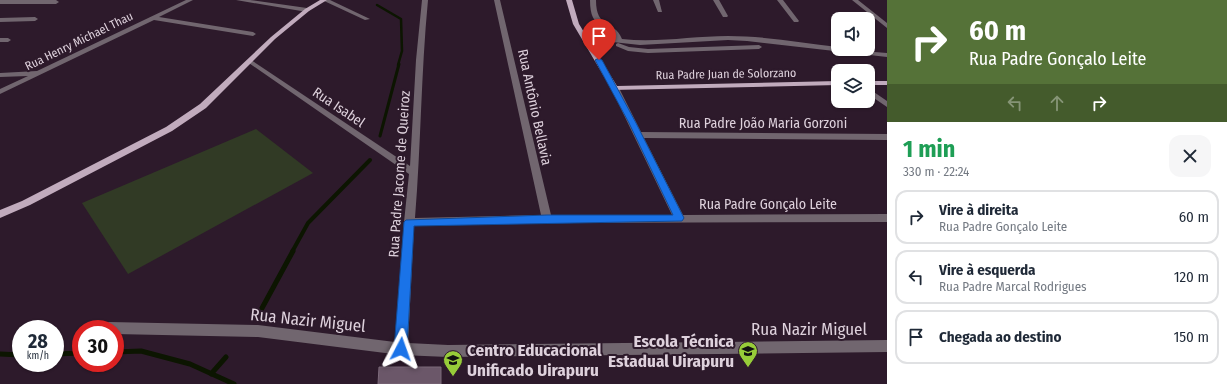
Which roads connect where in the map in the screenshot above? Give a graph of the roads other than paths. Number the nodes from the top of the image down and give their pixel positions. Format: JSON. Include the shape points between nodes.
{"nodes":[{"id":1,"x":190,"y":0,"type":"edge"},
{"id":2,"x":239,"y":0,"type":"edge"},
{"id":3,"x":324,"y":0,"type":"edge"},
{"id":4,"x":425,"y":0,"type":"edge"},
{"id":5,"x":498,"y":0,"type":"edge"},
{"id":6,"x":569,"y":0,"type":"edge"},
{"id":7,"x":593,"y":0,"type":"edge"},
{"id":8,"x":656,"y":0,"type":"edge"},
{"id":9,"x":716,"y":0,"type":"edge"},
{"id":10,"x":780,"y":0,"type":"edge"},
{"id":11,"x":855,"y":0,"type":"edge"},
{"id":12,"x":0,"y":2,"type":"edge"},
{"id":13,"x":56,"y":2,"type":"dead end"},
{"id":14,"x":307,"y":10,"type":"junction"},
{"id":15,"x":660,"y":12,"type":"dead end"},
{"id":16,"x":725,"y":16,"type":"dead end"},
{"id":17,"x":154,"y":18,"type":"junction"},
{"id":18,"x":35,"y":19,"type":"dead end"},
{"id":19,"x":367,"y":19,"type":"dead end"},
{"id":20,"x":0,"y":20,"type":"edge"},
{"id":21,"x":796,"y":21,"type":"dead end"},
{"id":22,"x":887,"y":26,"type":"edge"},
{"id":23,"x":253,"y":34,"type":"dead end"},
{"id":24,"x":585,"y":37,"type":"junction"},
{"id":25,"x":0,"y":40,"type":"edge"},
{"id":26,"x":8,"y":40,"type":"dead end"},
{"id":27,"x":615,"y":41,"type":"junction"},
{"id":28,"x":759,"y":47,"type":"dead end"},
{"id":29,"x":887,"y":55,"type":"edge"},
{"id":30,"x":249,"y":61,"type":"junction"},
{"id":31,"x":41,"y":73,"type":"junction"},
{"id":32,"x":0,"y":75,"type":"edge"},
{"id":33,"x":831,"y":83,"type":"edge"},
{"id":34,"x":875,"y":83,"type":"edge"},
{"id":35,"x":887,"y":83,"type":"edge"},
{"id":36,"x":615,"y":88,"type":"junction"},
{"id":37,"x":0,"y":92,"type":"edge"},
{"id":38,"x":875,"y":96,"type":"edge"},
{"id":39,"x":887,"y":105,"type":"edge"},
{"id":40,"x":638,"y":135,"type":"junction"},
{"id":41,"x":887,"y":137,"type":"edge"},
{"id":42,"x":414,"y":173,"type":"junction"},
{"id":43,"x":0,"y":214,"type":"edge"},
{"id":44,"x":679,"y":218,"type":"junction"},
{"id":45,"x":887,"y":218,"type":"edge"},
{"id":46,"x":547,"y":219,"type":"junction"},
{"id":47,"x":409,"y":222,"type":"junction"},
{"id":48,"x":124,"y":328,"type":"edge"},
{"id":49,"x":887,"y":346,"type":"edge"},
{"id":50,"x":401,"y":349,"type":"junction"}],
"edges":[{"from":1,"to":17,"type":"street","name":"Rua Henry Michael Thau"},
{"from":2,"to":14,"type":"street"},
{"from":3,"to":14,"type":"main road"},
{"from":3,"to":19,"type":"street"},
{"from":4,"to":42,"type":"street","name":"Rua Padre Jacome de Queiroz","via":[[419,60]]},
{"from":5,"to":46,"type":"street","name":"Rua Antônio Bellavia"},
{"from":6,"to":24,"type":"main road","via":[[576,24]]},
{"from":7,"to":27,"type":"street","via":[[595,18],[615,32],[618,36]]},
{"from":8,"to":15,"type":"street"},
{"from":9,"to":16,"type":"street"},
{"from":10,"to":21,"type":"street"},
{"from":11,"to":22,"type":"street"},
{"from":12,"to":13,"type":"street"},
{"from":14,"to":30,"type":"main road"},
{"from":17,"to":23,"type":"street"},
{"from":17,"to":31,"type":"street","name":"Rua Henry Michael Thau"},
{"from":18,"to":20,"type":"street"},
{"from":24,"to":27,"type":"street"},
{"from":24,"to":36,"type":"main road"},
{"from":25,"to":26,"type":"street"},
{"from":27,"to":28,"type":"street","via":[[628,49],[648,52]]},
{"from":27,"to":29,"type":"street","via":[[653,43],[728,38]]},
{"from":30,"to":42,"type":"street","name":"Rua Isabel"},
{"from":30,"to":43,"type":"main road","via":[[203,106],[169,129],[33,200]]},
{"from":31,"to":32,"type":"street"},
{"from":31,"to":37,"type":"street","name":"Rua Henry Michael Thau"},
{"from":33,"to":36,"type":"main road","name":"Rua Padre Juan de Solorzano"},
{"from":34,"to":35,"type":"main road"},
{"from":36,"to":40,"type":"street"},
{"from":38,"to":39,"type":"street"},
{"from":40,"to":41,"type":"street","name":"Rua Padre João Maria Gorzoni"},
{"from":40,"to":44,"type":"street"},
{"from":42,"to":47,"type":"street","name":"Rua Padre Jacome de Queiroz"},
{"from":44,"to":45,"type":"street","name":"Rua Padre Gonçalo Leite"},
{"from":44,"to":46,"type":"street","name":"Rua Padre Gonçalo Leite"},
{"from":46,"to":47,"type":"street","name":"Rua Padre Gonçalo Leite"},
{"from":47,"to":50,"type":"street","name":"Rua Padre Jacome de Queiroz"},
{"from":48,"to":50,"type":"street","name":"Rua Nazir Miguel","via":[[258,331]]},
{"from":49,"to":50,"type":"street","name":"Rua Nazir Miguel","via":[[448,351]]}]}
